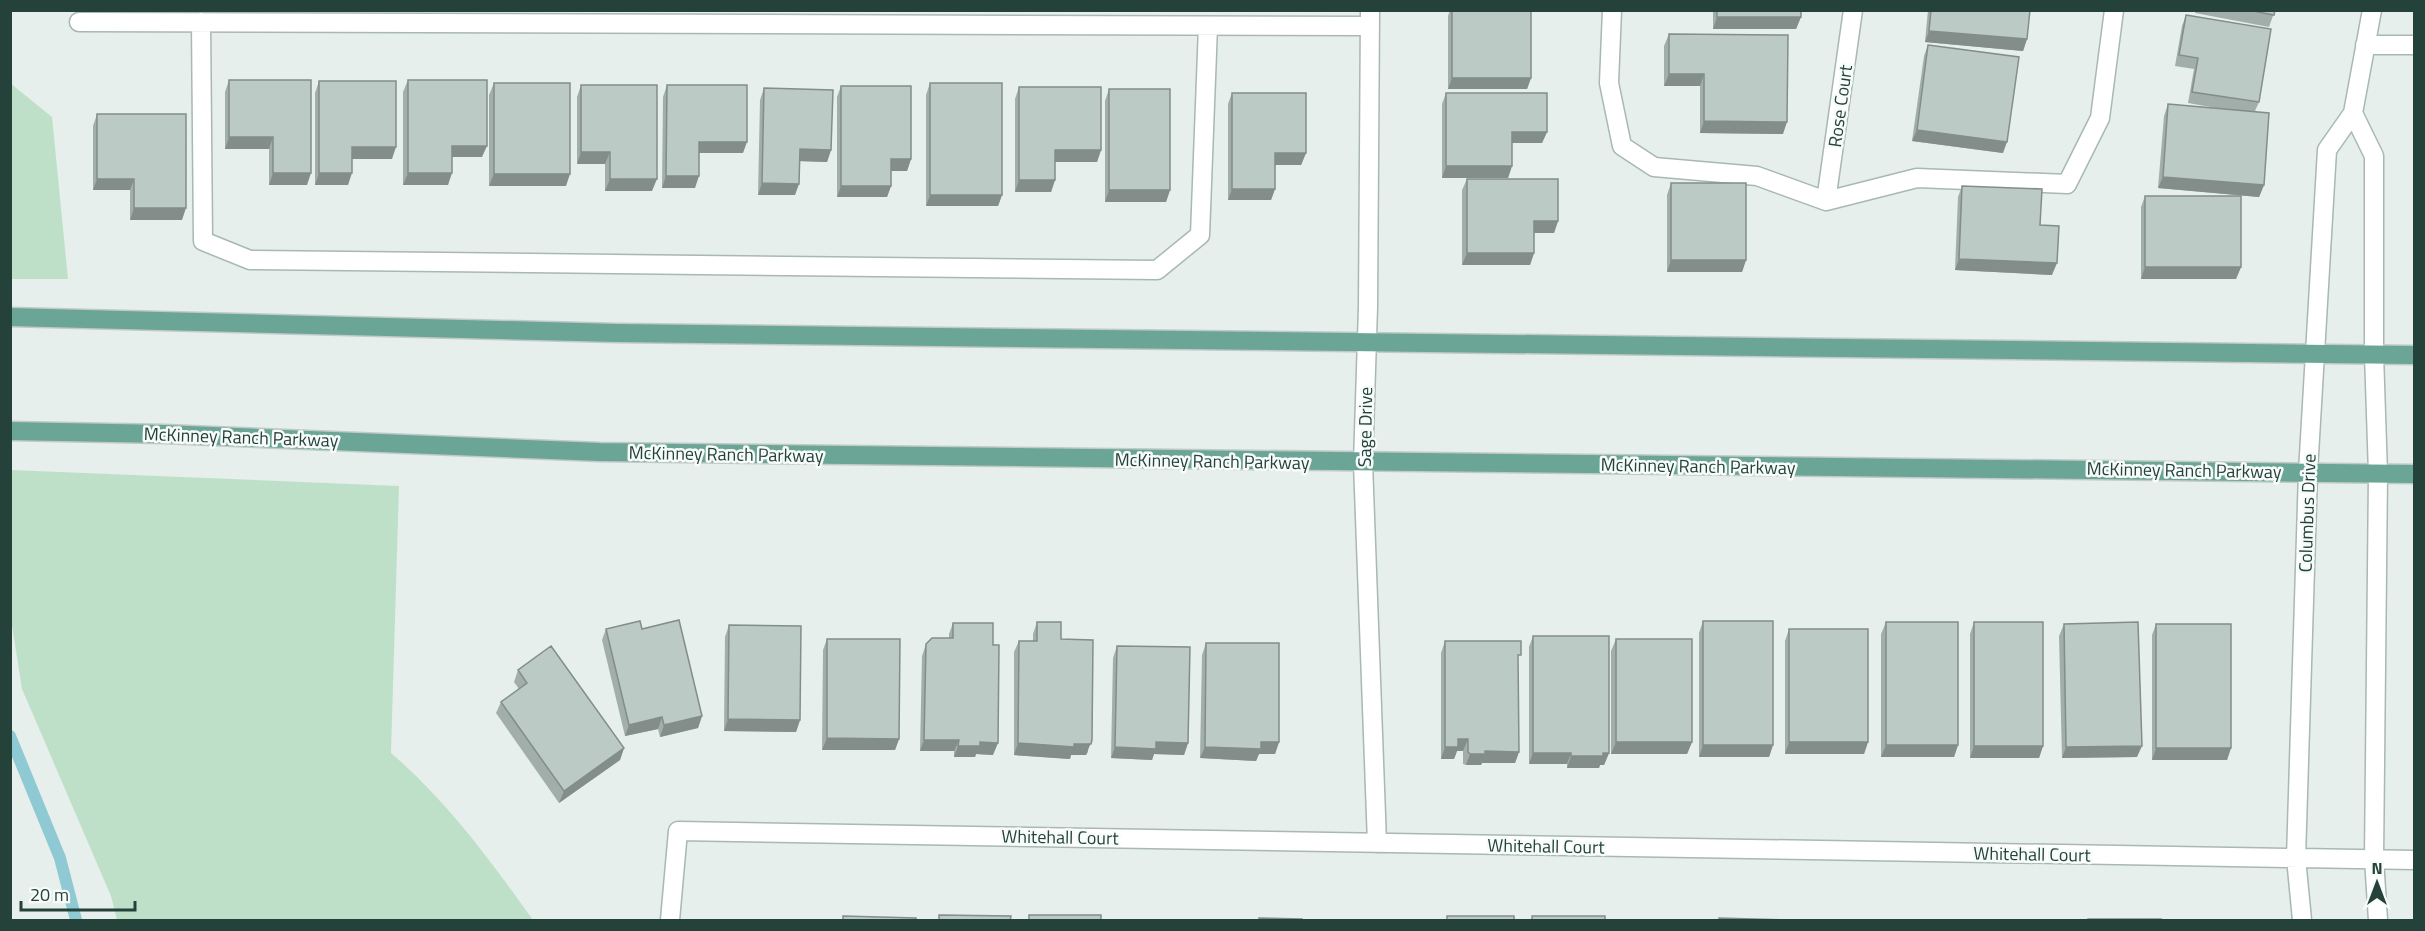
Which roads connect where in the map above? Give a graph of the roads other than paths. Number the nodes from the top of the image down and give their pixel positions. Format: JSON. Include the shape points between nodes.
{"nodes":[{"id":1,"x":1612,"y":10,"type":"edge"},
{"id":2,"x":1853,"y":10,"type":"edge"},
{"id":3,"x":2114,"y":10,"type":"edge"},
{"id":4,"x":2372,"y":10,"type":"edge"},
{"id":5,"x":1120,"y":18,"type":"edge"},
{"id":6,"x":1370,"y":18,"type":"edge"},
{"id":7,"x":79,"y":22,"type":"dead end"},
{"id":8,"x":201,"y":22,"type":"junction"},
{"id":9,"x":1208,"y":26,"type":"junction"},
{"id":10,"x":2365,"y":45,"type":"junction"},
{"id":11,"x":2415,"y":45,"type":"edge"},
{"id":12,"x":2353,"y":113,"type":"junction"},
{"id":13,"x":1826,"y":201,"type":"junction"},
{"id":14,"x":17,"y":317,"type":"edge"},
{"id":15,"x":1367,"y":342,"type":"junction"},
{"id":16,"x":2314,"y":354,"type":"junction"},
{"id":17,"x":2374,"y":354,"type":"junction"},
{"id":18,"x":2415,"y":355,"type":"edge"},
{"id":19,"x":10,"y":431,"type":"edge"},
{"id":20,"x":1363,"y":463,"type":"junction"},
{"id":21,"x":2308,"y":472,"type":"junction"},
{"id":22,"x":2378,"y":474,"type":"junction"},
{"id":23,"x":2415,"y":474,"type":"edge"},
{"id":24,"x":1377,"y":843,"type":"junction"},
{"id":25,"x":2296,"y":858,"type":"junction"},
{"id":26,"x":2374,"y":860,"type":"junction"},
{"id":27,"x":2415,"y":860,"type":"edge"},
{"id":28,"x":670,"y":921,"type":"edge"},
{"id":29,"x":2302,"y":921,"type":"edge"},
{"id":30,"x":2378,"y":921,"type":"edge"}],
"edges":[{"from":1,"to":13,"type":"street","via":[[1609,84],[1622,146],[1654,167],[1757,176]]},
{"from":2,"to":13,"type":"street","name":"Rose Court"},
{"from":3,"to":13,"type":"street","via":[[2100,118],[2067,184],[1917,178]]},
{"from":4,"to":10,"type":"street","name":"Columbus Drive"},
{"from":5,"to":8,"type":"street"},
{"from":5,"to":9,"type":"street"},
{"from":6,"to":9,"type":"street"},
{"from":6,"to":15,"type":"street","name":"Sage Drive"},
{"from":7,"to":8,"type":"street"},
{"from":8,"to":9,"type":"street","via":[[203,241],[250,260],[1157,270],[1200,235]]},
{"from":10,"to":11,"type":"street"},
{"from":10,"to":12,"type":"street","name":"Columbus Drive"},
{"from":12,"to":16,"type":"street","name":"Columbus Drive","via":[[2327,150]]},
{"from":12,"to":17,"type":"street","via":[[2374,156]]},
{"from":14,"to":15,"type":"main road","via":[[595,332]]},
{"from":15,"to":16,"type":"main road"},
{"from":15,"to":20,"type":"street","name":"Sage Drive"},
{"from":16,"to":17,"type":"main road"},
{"from":16,"to":21,"type":"street","name":"Columbus Drive"},
{"from":17,"to":18,"type":"main road"},
{"from":17,"to":22,"type":"street"},
{"from":19,"to":20,"type":"main road","name":"McKinney Ranch Parkway","via":[[600,452]]},
{"from":20,"to":21,"type":"main road","name":"McKinney Ranch Parkway"},
{"from":20,"to":24,"type":"street","name":"Sage Drive"},
{"from":21,"to":22,"type":"main road","name":"McKinney Ranch Parkway"},
{"from":21,"to":25,"type":"street","name":"Columbus Drive"},
{"from":22,"to":23,"type":"main road","name":"McKinney Ranch Parkway"},
{"from":22,"to":26,"type":"street"},
{"from":24,"to":25,"type":"street","name":"Whitehall Court"},
{"from":24,"to":28,"type":"street","name":"Whitehall Court","via":[[678,831]]},
{"from":25,"to":26,"type":"street","name":"Whitehall Court"},
{"from":25,"to":29,"type":"street","name":"Columbus Drive"},
{"from":26,"to":27,"type":"street","name":"Whitehall Court"},
{"from":26,"to":30,"type":"street"}]}
